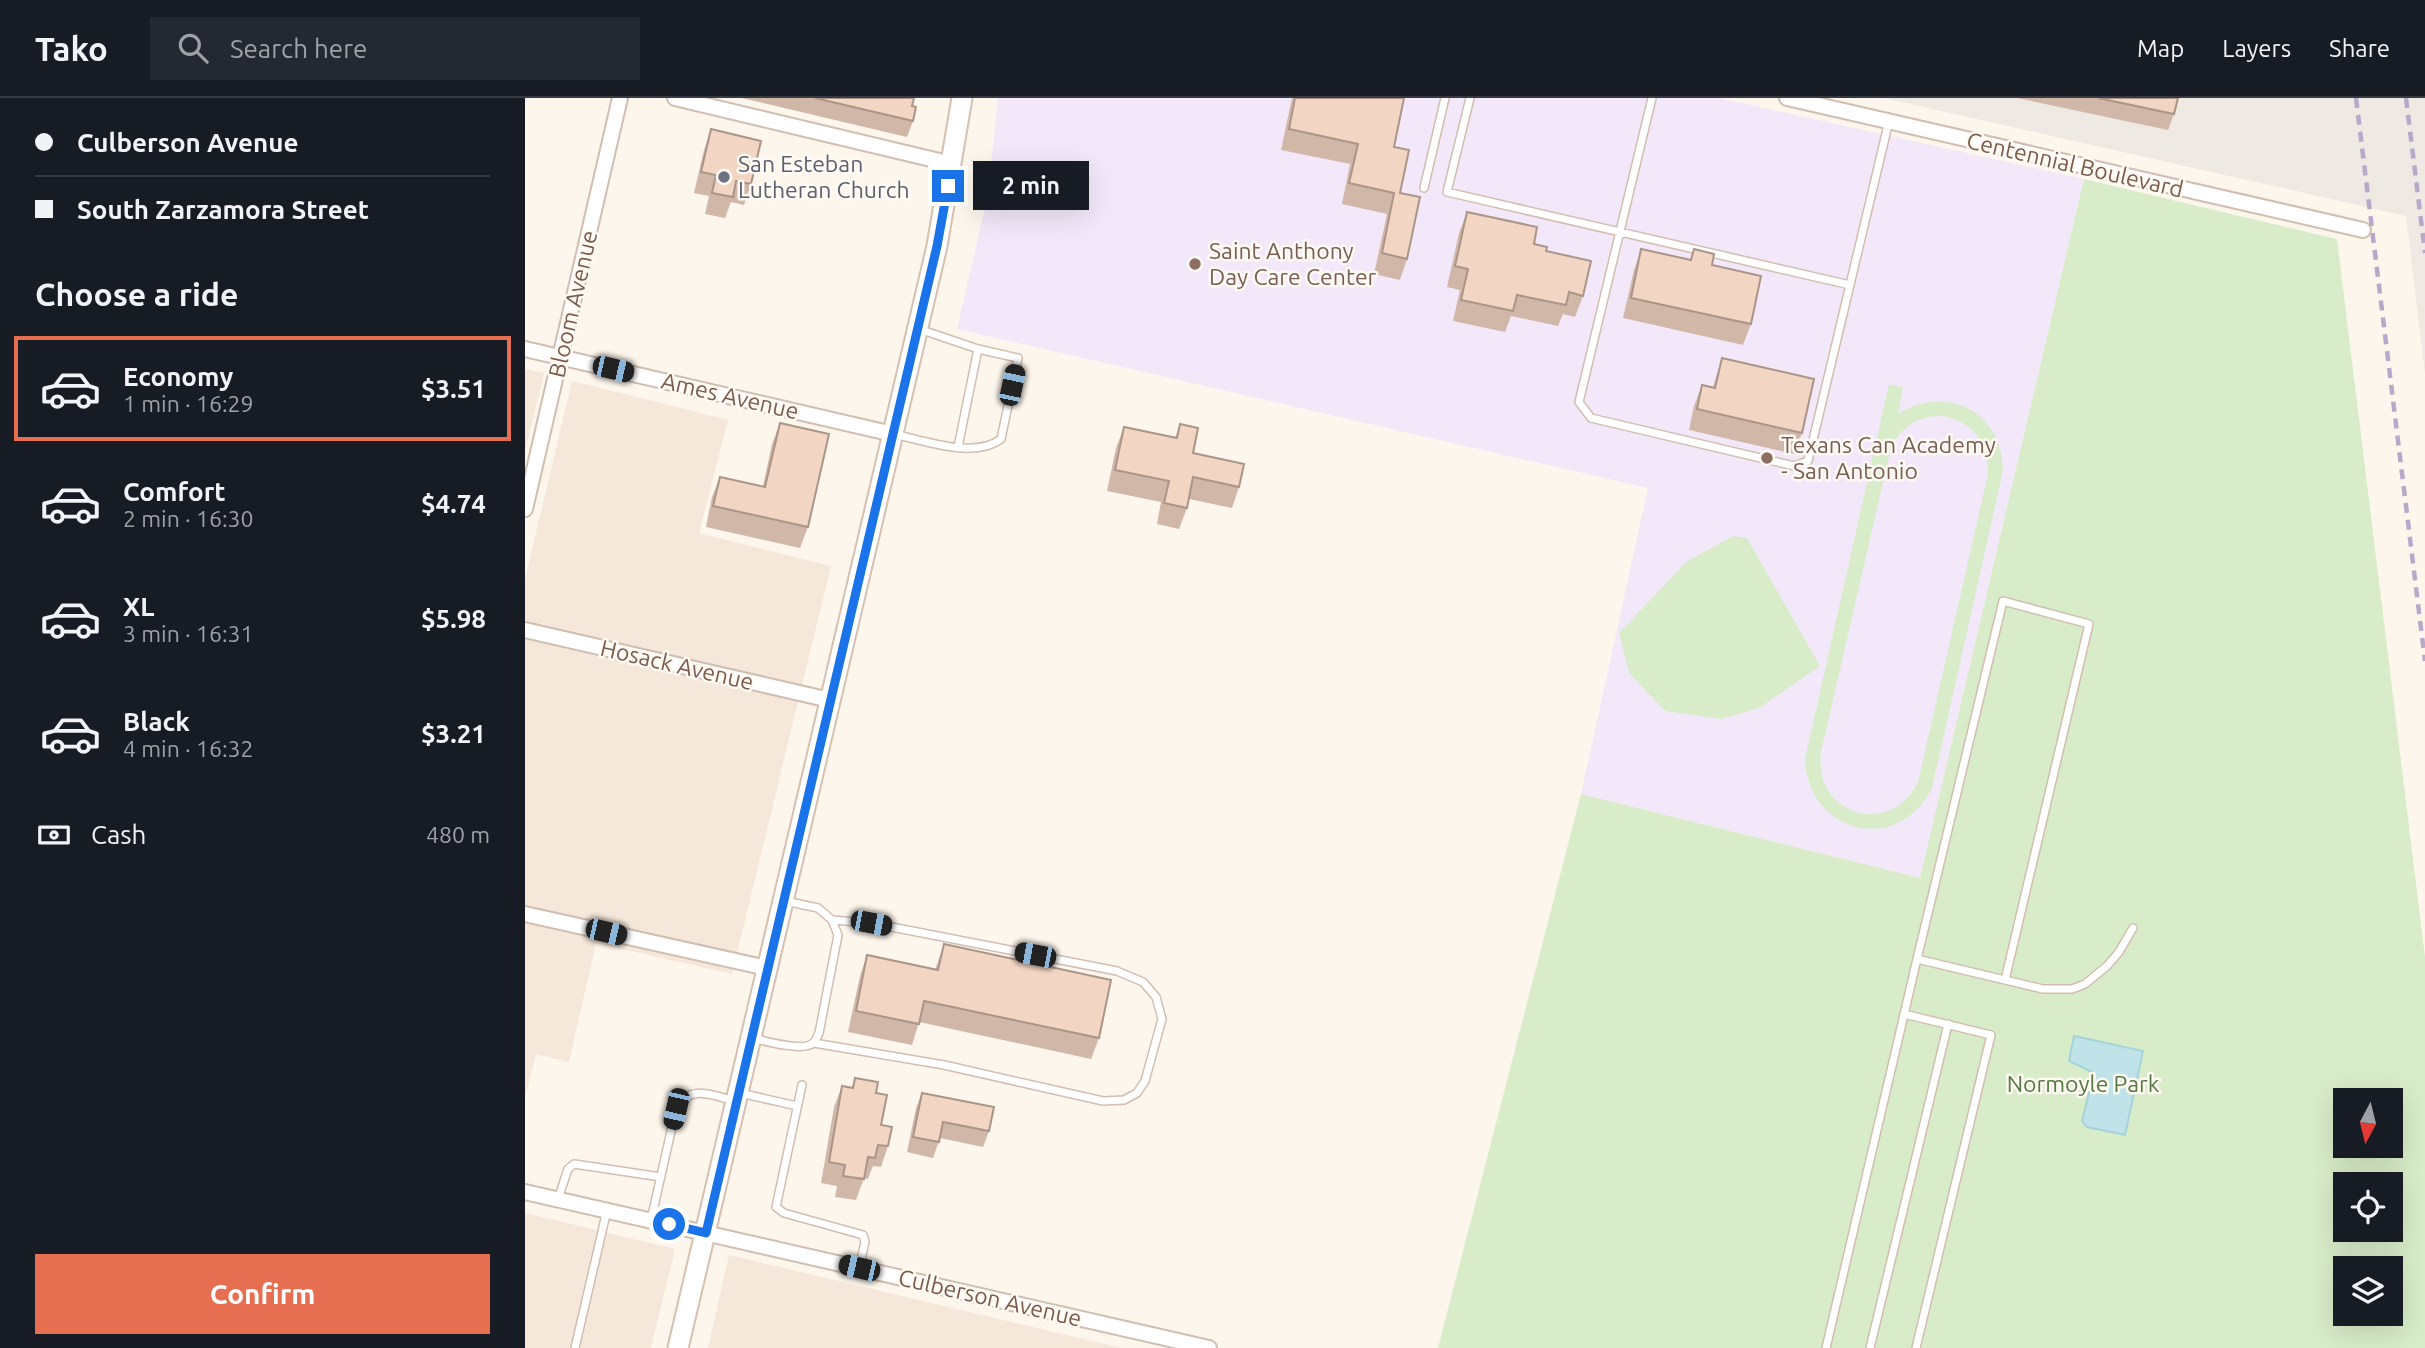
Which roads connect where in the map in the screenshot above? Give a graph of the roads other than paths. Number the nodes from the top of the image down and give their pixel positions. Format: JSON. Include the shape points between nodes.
{"nodes":[{"id":1,"x":620,"y":98,"type":"edge"},
{"id":2,"x":675,"y":98,"type":"edge"},
{"id":3,"x":963,"y":98,"type":"edge"},
{"id":4,"x":1445,"y":98,"type":"edge"},
{"id":5,"x":1470,"y":98,"type":"edge"},
{"id":6,"x":1652,"y":98,"type":"edge"},
{"id":7,"x":1787,"y":98,"type":"edge"},
{"id":8,"x":1889,"y":121,"type":"junction"},
{"id":9,"x":952,"y":164,"type":"junction"},
{"id":10,"x":1424,"y":188,"type":"dead end"},
{"id":11,"x":2363,"y":230,"type":"dead end"},
{"id":12,"x":1620,"y":232,"type":"junction"},
{"id":13,"x":1850,"y":285,"type":"junction"},
{"id":14,"x":918,"y":328,"type":"junction"},
{"id":15,"x":525,"y":349,"type":"edge"},
{"id":16,"x":978,"y":349,"type":"junction"},
{"id":17,"x":561,"y":358,"type":"junction"},
{"id":18,"x":893,"y":434,"type":"junction"},
{"id":19,"x":957,"y":447,"type":"junction"},
{"id":20,"x":525,"y":509,"type":"edge"},
{"id":21,"x":525,"y":630,"type":"edge"},
{"id":22,"x":830,"y":700,"type":"junction"},
{"id":23,"x":783,"y":901,"type":"junction"},
{"id":24,"x":525,"y":914,"type":"edge"},
{"id":25,"x":832,"y":920,"type":"junction"},
{"id":26,"x":2133,"y":928,"type":"dead end"},
{"id":27,"x":1917,"y":960,"type":"junction"},
{"id":28,"x":767,"y":968,"type":"junction"},
{"id":29,"x":2005,"y":980,"type":"junction"},
{"id":30,"x":1904,"y":1014,"type":"junction"},
{"id":31,"x":1948,"y":1024,"type":"junction"},
{"id":32,"x":751,"y":1038,"type":"junction"},
{"id":33,"x":814,"y":1043,"type":"junction"},
{"id":34,"x":802,"y":1085,"type":"dead end"},
{"id":35,"x":737,"y":1097,"type":"junction"},
{"id":36,"x":797,"y":1105,"type":"junction"},
{"id":37,"x":661,"y":1177,"type":"junction"},
{"id":38,"x":525,"y":1192,"type":"edge"},
{"id":39,"x":558,"y":1199,"type":"junction"},
{"id":40,"x":607,"y":1210,"type":"junction"},
{"id":41,"x":651,"y":1220,"type":"junction"},
{"id":42,"x":706,"y":1233,"type":"junction"},
{"id":43,"x":859,"y":1268,"type":"junction"},
{"id":44,"x":575,"y":1348,"type":"edge"},
{"id":45,"x":678,"y":1348,"type":"edge"},
{"id":46,"x":1209,"y":1348,"type":"edge"},
{"id":47,"x":1826,"y":1348,"type":"edge"},
{"id":48,"x":1870,"y":1348,"type":"edge"},
{"id":49,"x":1916,"y":1348,"type":"edge"}],
"edges":[{"from":1,"to":17,"type":"street","name":"Bloom Avenue"},
{"from":2,"to":9,"type":"street"},
{"from":3,"to":9,"type":"main road"},
{"from":4,"to":10,"type":"lane"},
{"from":5,"to":12,"type":"lane","via":[[1447,192]]},
{"from":6,"to":12,"type":"lane"},
{"from":7,"to":8,"type":"street","name":"Centennial Boulevard"},
{"from":8,"to":11,"type":"street","name":"Centennial Boulevard"},
{"from":8,"to":13,"type":"lane"},
{"from":9,"to":14,"type":"main road"},
{"from":12,"to":13,"type":"lane"},
{"from":12,"to":13,"type":"lane","via":[[1579,402],[1591,418],[1794,466],[1808,461]]},
{"from":14,"to":16,"type":"lane"},
{"from":14,"to":18,"type":"main road"},
{"from":15,"to":17,"type":"street","name":"Ames Avenue"},
{"from":16,"to":19,"type":"lane"},
{"from":16,"to":19,"type":"lane","via":[[1018,358],[1001,439],[983,448]]},
{"from":17,"to":18,"type":"street","name":"Ames Avenue"},
{"from":17,"to":20,"type":"street","name":"Bloom Avenue"},
{"from":18,"to":19,"type":"lane"},
{"from":18,"to":22,"type":"main road"},
{"from":21,"to":22,"type":"street","name":"Hosack Avenue"},
{"from":22,"to":23,"type":"main road"},
{"from":23,"to":25,"type":"lane","via":[[818,908]]},
{"from":23,"to":28,"type":"main road"},
{"from":24,"to":28,"type":"street"},
{"from":25,"to":33,"type":"lane","via":[[838,935]]},
{"from":25,"to":33,"type":"lane","via":[[871,923],[1117,971],[1143,982],[1156,997],[1162,1019],[1145,1081],[1125,1100],[1104,1101],[944,1065]]},
{"from":26,"to":29,"type":"lane","via":[[2107,966],[2085,984],[2057,990]]},
{"from":27,"to":29,"type":"lane"},
{"from":27,"to":29,"type":"lane","via":[[2003,601],[2089,624]]},
{"from":27,"to":30,"type":"lane"},
{"from":28,"to":32,"type":"main road"},
{"from":30,"to":31,"type":"lane"},
{"from":30,"to":47,"type":"lane"},
{"from":31,"to":48,"type":"lane"},
{"from":31,"to":49,"type":"lane","via":[[1991,1035]]},
{"from":32,"to":33,"type":"lane","via":[[785,1045]]},
{"from":32,"to":35,"type":"main road"},
{"from":34,"to":36,"type":"lane"},
{"from":35,"to":36,"type":"lane"},
{"from":35,"to":37,"type":"lane","via":[[695,1093],[681,1100]]},
{"from":35,"to":42,"type":"main road"},
{"from":36,"to":43,"type":"lane","via":[[776,1207],[863,1235]]},
{"from":37,"to":39,"type":"lane","via":[[574,1164]]},
{"from":37,"to":41,"type":"lane"},
{"from":38,"to":39,"type":"street","name":"Culberson Avenue"},
{"from":39,"to":40,"type":"street","name":"Culberson Avenue"},
{"from":40,"to":41,"type":"street","name":"Culberson Avenue"},
{"from":40,"to":44,"type":"lane"},
{"from":41,"to":42,"type":"street","name":"Culberson Avenue"},
{"from":42,"to":43,"type":"street","name":"Culberson Avenue"},
{"from":42,"to":45,"type":"main road"},
{"from":43,"to":46,"type":"street","name":"Culberson Avenue"}]}
